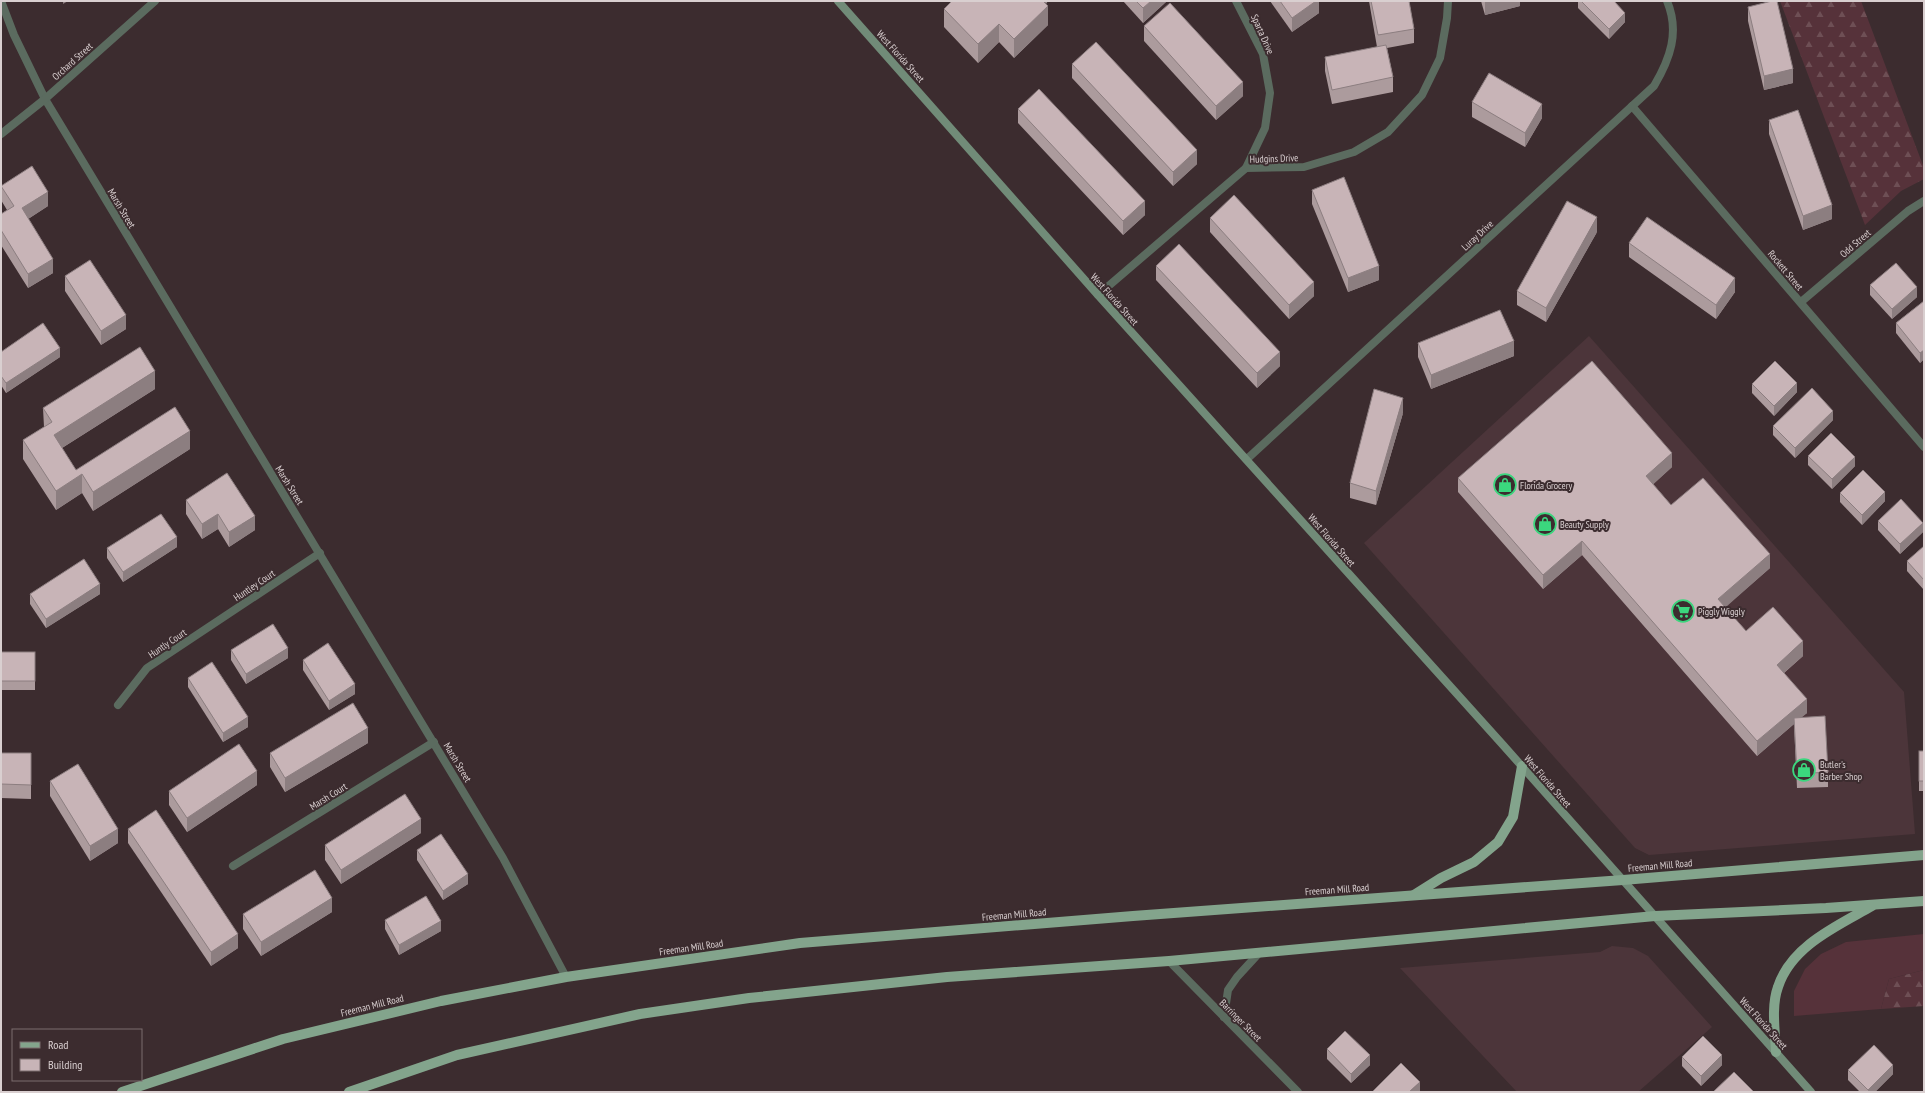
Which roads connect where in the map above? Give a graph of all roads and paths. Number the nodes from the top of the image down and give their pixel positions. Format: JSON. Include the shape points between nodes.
{"nodes":[{"id":1,"x":1,"y":1,"type":"edge"},
{"id":2,"x":155,"y":1,"type":"edge"},
{"id":3,"x":838,"y":1,"type":"edge"},
{"id":4,"x":1236,"y":1,"type":"edge"},
{"id":5,"x":1448,"y":1,"type":"edge"},
{"id":6,"x":1668,"y":1,"type":"edge"},
{"id":7,"x":45,"y":99,"type":"junction"},
{"id":8,"x":1632,"y":106,"type":"junction"},
{"id":9,"x":1,"y":134,"type":"edge"},
{"id":10,"x":1246,"y":168,"type":"junction"},
{"id":11,"x":1924,"y":201,"type":"edge"},
{"id":12,"x":1098,"y":295,"type":"junction"},
{"id":13,"x":1801,"y":302,"type":"junction"},
{"id":14,"x":1924,"y":447,"type":"edge"},
{"id":15,"x":1247,"y":459,"type":"junction"},
{"id":16,"x":320,"y":553,"type":"junction"},
{"id":17,"x":198,"y":634,"type":"joint"},
{"id":18,"x":118,"y":705,"type":"dead end"},
{"id":19,"x":434,"y":742,"type":"junction"},
{"id":20,"x":1522,"y":766,"type":"junction"},
{"id":21,"x":1924,"y":855,"type":"edge"},
{"id":22,"x":233,"y":866,"type":"dead end"},
{"id":23,"x":1623,"y":880,"type":"junction"},
{"id":24,"x":1413,"y":896,"type":"junction"},
{"id":25,"x":1924,"y":901,"type":"edge"},
{"id":26,"x":1875,"y":904,"type":"junction"},
{"id":27,"x":1655,"y":916,"type":"junction"},
{"id":28,"x":1258,"y":953,"type":"junction"},
{"id":29,"x":1169,"y":961,"type":"junction"},
{"id":30,"x":566,"y":977,"type":"junction"},
{"id":31,"x":1224,"y":1017,"type":"junction"},
{"id":32,"x":1776,"y":1052,"type":"junction"},
{"id":33,"x":122,"y":1092,"type":"edge"},
{"id":34,"x":349,"y":1092,"type":"edge"},
{"id":35,"x":1298,"y":1092,"type":"edge"},
{"id":36,"x":1811,"y":1092,"type":"edge"}],
"edges":[{"from":1,"to":7,"type":"street","name":"Marsh Street","via":[[14,35]]},
{"from":2,"to":7,"type":"street","name":"Orchard Street"},
{"from":3,"to":12,"type":"main road","name":"West Florida Street"},
{"from":4,"to":10,"type":"street","name":"Sparta Drive","via":[[1263,54],[1270,93],[1265,128]]},
{"from":5,"to":10,"type":"street","name":"Hudgins Drive","via":[[1448,18],[1440,58],[1422,95],[1388,132],[1354,152],[1304,167]]},
{"from":6,"to":8,"type":"street","name":"Luray Drive","via":[[1672,22],[1672,48],[1654,86]]},
{"from":7,"to":9,"type":"street","name":"Orchard Street"},
{"from":7,"to":16,"type":"street","name":"Marsh Street"},
{"from":8,"to":13,"type":"street","name":"Rockett Street"},
{"from":8,"to":15,"type":"street","name":"Luray Drive"},
{"from":10,"to":12,"type":"street","name":"Hudgins Drive"},
{"from":11,"to":13,"type":"street","name":"Odd Street","via":[[1908,211]]},
{"from":12,"to":15,"type":"main road","name":"West Florida Street"},
{"from":13,"to":14,"type":"street","name":"Rockett Street"},
{"from":15,"to":20,"type":"main road","name":"West Florida Street"},
{"from":16,"to":17,"type":"street","name":"Huntley Court"},
{"from":16,"to":19,"type":"street","name":"Marsh Street"},
{"from":17,"to":18,"type":"street","name":"Huntly Court","via":[[147,668]]},
{"from":19,"to":22,"type":"street","name":"Marsh Court"},
{"from":19,"to":30,"type":"street","name":"Marsh Street","via":[[503,858]]},
{"from":20,"to":23,"type":"main road","name":"West Florida Street"},
{"from":20,"to":24,"type":"main road","via":[[1513,817],[1498,842],[1474,862],[1441,878]]},
{"from":21,"to":23,"type":"main road","name":"Freeman Mill Road"},
{"from":23,"to":24,"type":"main road","name":"Freeman Mill Road"},
{"from":23,"to":27,"type":"main road","name":"West Florida Street"},
{"from":24,"to":30,"type":"main road","name":"Freeman Mill Road","via":[[800,943]]},
{"from":25,"to":26,"type":"main road"},
{"from":26,"to":27,"type":"main road"},
{"from":26,"to":32,"type":"main road","via":[[1800,951],[1784,973],[1777,988]]},
{"from":27,"to":28,"type":"main road"},
{"from":27,"to":32,"type":"main road","name":"West Florida Street"},
{"from":28,"to":29,"type":"main road"},
{"from":28,"to":31,"type":"street","via":[[1228,990]]},
{"from":29,"to":31,"type":"street","name":"Barringer Street"},
{"from":29,"to":34,"type":"main road","via":[[947,977],[750,998],[640,1014],[457,1055]]},
{"from":30,"to":33,"type":"main road","name":"Freeman Mill Road","via":[[441,1001],[283,1039]]},
{"from":31,"to":35,"type":"street","name":"Barringer Street"},
{"from":32,"to":36,"type":"main road","name":"West Florida Street"}]}
